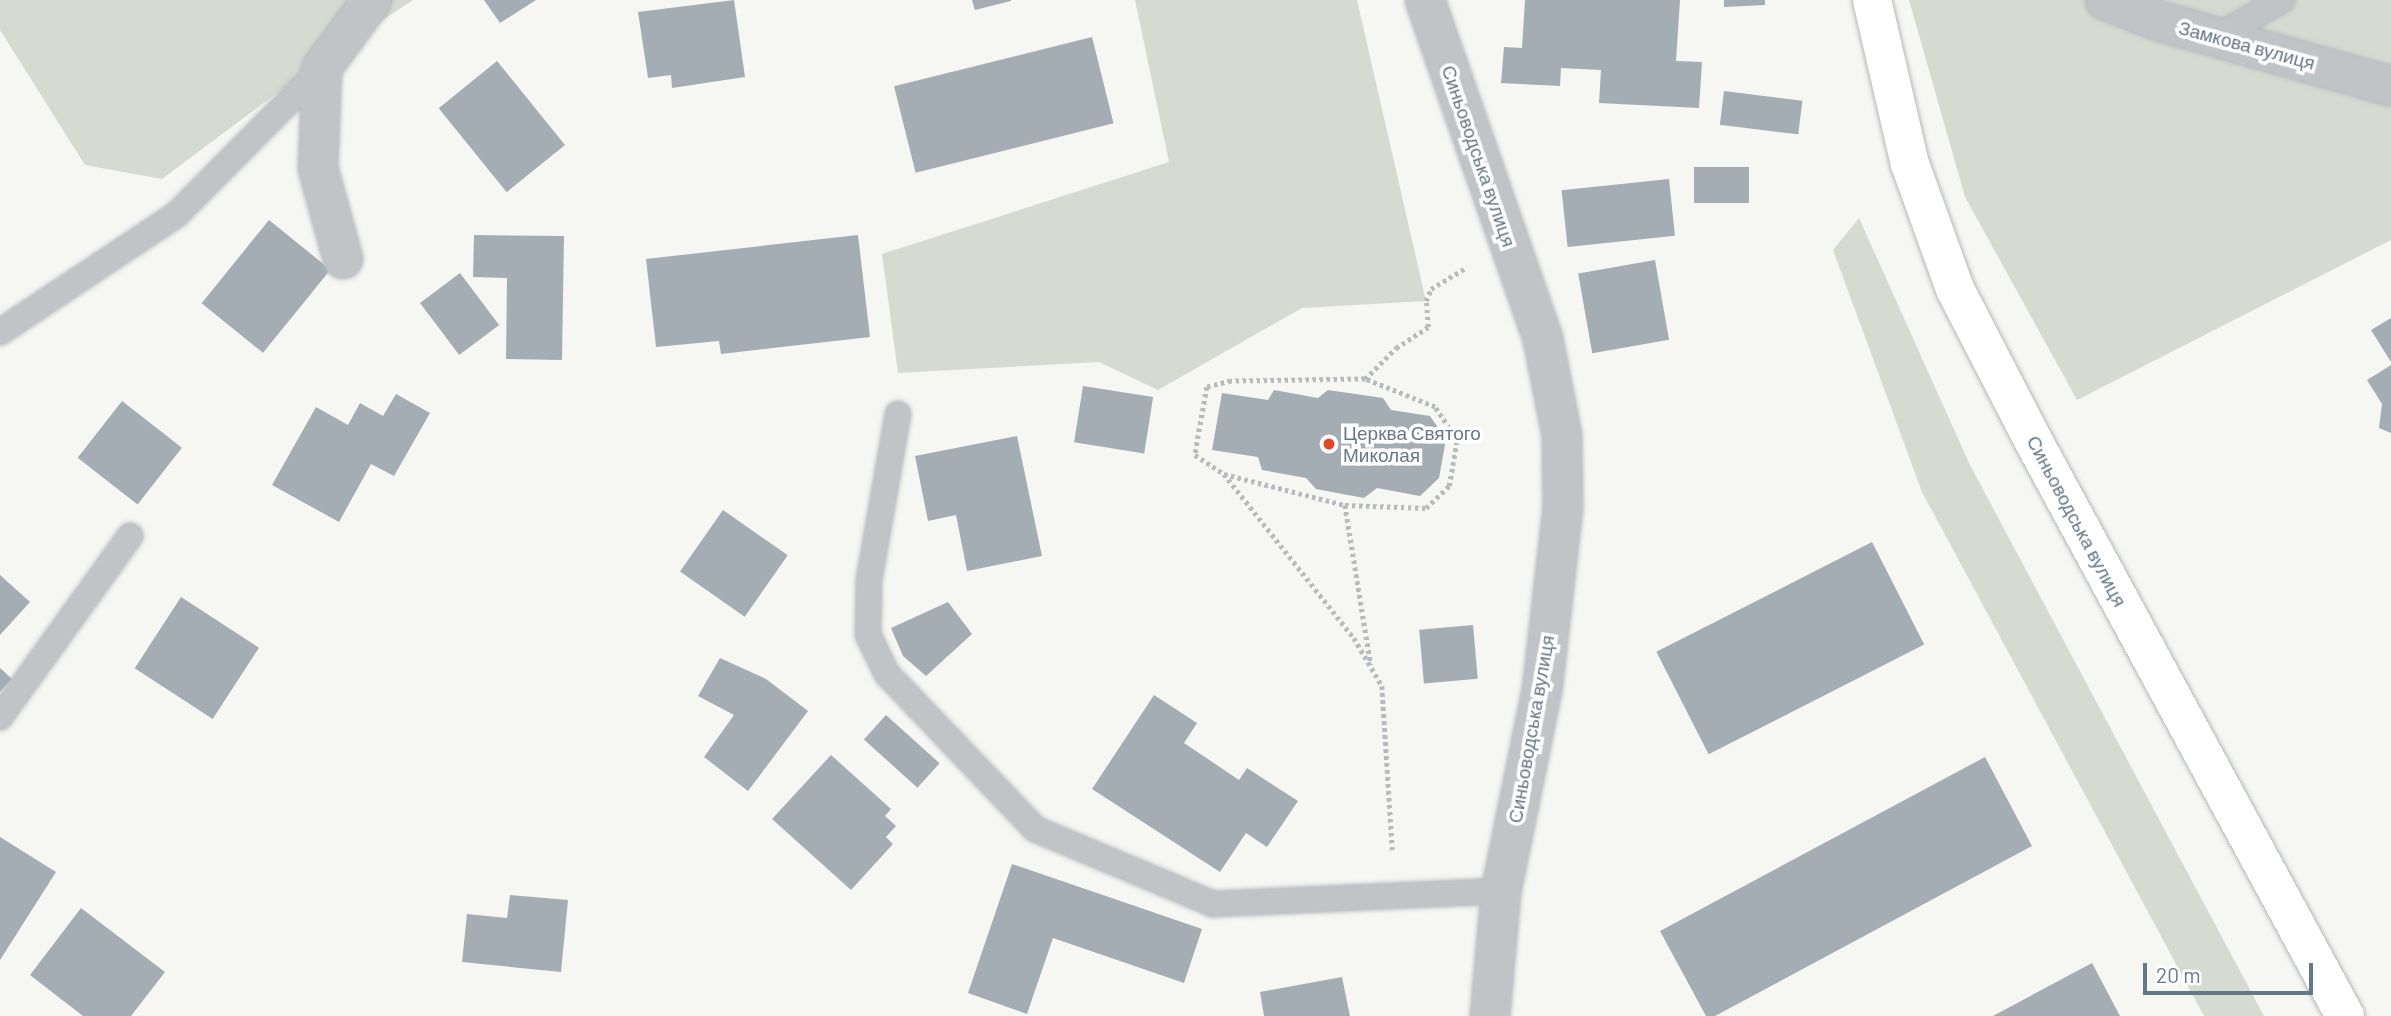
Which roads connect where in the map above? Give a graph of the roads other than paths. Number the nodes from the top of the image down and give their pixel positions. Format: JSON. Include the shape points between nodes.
{"nodes":[{"id":1,"x":372,"y":0,"type":"edge"},
{"id":2,"x":1425,"y":0,"type":"edge"},
{"id":3,"x":1872,"y":0,"type":"edge"},
{"id":4,"x":2105,"y":0,"type":"edge"},
{"id":5,"x":2281,"y":0,"type":"edge"},
{"id":6,"x":2216,"y":37,"type":"junction"},
{"id":7,"x":322,"y":68,"type":"junction"},
{"id":8,"x":2391,"y":86,"type":"edge"},
{"id":9,"x":343,"y":259,"type":"dead end"},
{"id":10,"x":0,"y":332,"type":"edge"},
{"id":11,"x":898,"y":414,"type":"dead end"},
{"id":12,"x":130,"y":536,"type":"dead end"},
{"id":13,"x":0,"y":717,"type":"edge"},
{"id":14,"x":1501,"y":891,"type":"junction"},
{"id":15,"x":1490,"y":1016,"type":"edge"},
{"id":16,"x":2345,"y":1016,"type":"edge"}],
"edges":[{"from":1,"to":7,"type":"street"},
{"from":2,"to":14,"type":"street","name":"Синьоводська вулиця","via":[[1543,339],[1562,436],[1563,507],[1542,690]]},
{"from":3,"to":16,"type":"main road","name":"Синьоводська вулиця","via":[[1910,163],[1955,289]]},
{"from":4,"to":6,"type":"street","name":"Замкова вулиця","via":[[2159,22]]},
{"from":5,"to":6,"type":"lane"},
{"from":6,"to":8,"type":"street","name":"Замкова вулиця"},
{"from":7,"to":9,"type":"street","via":[[318,168]]},
{"from":7,"to":10,"type":"lane","via":[[176,215]]},
{"from":11,"to":14,"type":"lane","via":[[869,581],[868,635],[887,674],[1035,828],[1213,904]]},
{"from":12,"to":13,"type":"lane"},
{"from":14,"to":15,"type":"street","name":"Синьоводська вулиця"}]}
